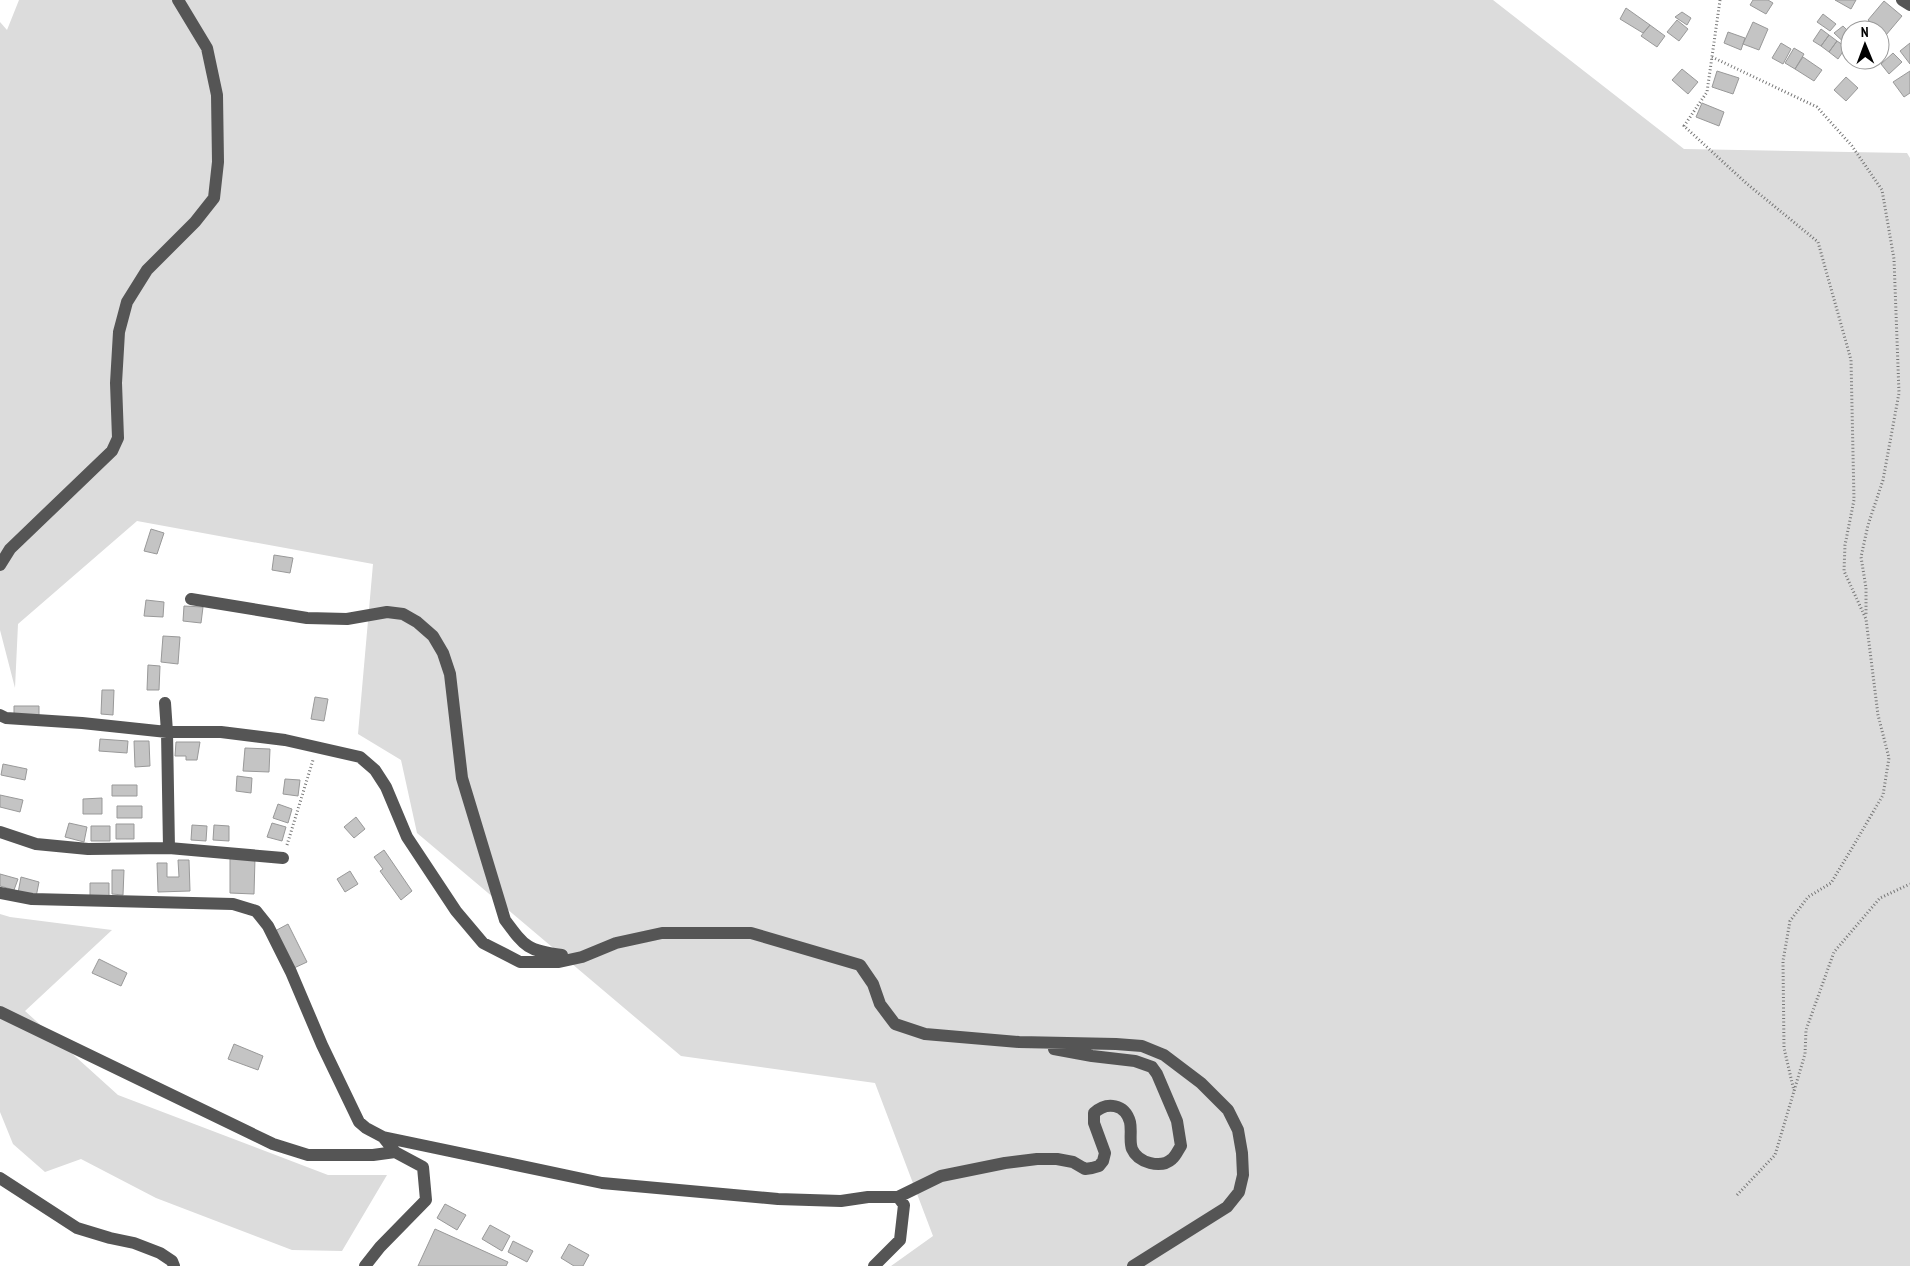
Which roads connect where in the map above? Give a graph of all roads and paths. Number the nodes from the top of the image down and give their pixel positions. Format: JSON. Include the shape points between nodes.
{"nodes":[{"id":1,"x":178,"y":0,"type":"edge"},
{"id":2,"x":1720,"y":0,"type":"edge"},
{"id":3,"x":1902,"y":0,"type":"edge"},
{"id":4,"x":1910,"y":5,"type":"edge"},
{"id":5,"x":1712,"y":58,"type":"junction"},
{"id":6,"x":0,"y":565,"type":"edge"},
{"id":7,"x":191,"y":599,"type":"dead end"},
{"id":8,"x":1866,"y":619,"type":"junction"},
{"id":9,"x":165,"y":703,"type":"dead end"},
{"id":10,"x":0,"y":715,"type":"edge"},
{"id":11,"x":167,"y":732,"type":"junction"},
{"id":12,"x":322,"y":748,"type":"junction"},
{"id":13,"x":0,"y":832,"type":"edge"},
{"id":14,"x":168,"y":848,"type":"junction"},
{"id":15,"x":283,"y":858,"type":"joint"},
{"id":16,"x":1910,"y":884,"type":"edge"},
{"id":17,"x":0,"y":893,"type":"edge"},
{"id":18,"x":582,"y":957,"type":"junction"},
{"id":19,"x":0,"y":1012,"type":"edge"},
{"id":20,"x":1019,"y":1042,"type":"junction"},
{"id":21,"x":1794,"y":1091,"type":"junction"},
{"id":22,"x":383,"y":1137,"type":"junction"},
{"id":23,"x":395,"y":1152,"type":"junction"},
{"id":24,"x":0,"y":1178,"type":"edge"},
{"id":25,"x":1737,"y":1195,"type":"dead end"},
{"id":26,"x":898,"y":1197,"type":"junction"},
{"id":27,"x":174,"y":1266,"type":"edge"},
{"id":28,"x":365,"y":1266,"type":"edge"},
{"id":29,"x":874,"y":1266,"type":"edge"},
{"id":30,"x":1133,"y":1266,"type":"edge"}],
"edges":[{"from":1,"to":6,"type":"street","via":[[207,48],[217,95],[218,162],[214,198],[147,270],[128,302],[118,332],[118,438],[112,451],[10,549]]},
{"from":2,"to":5,"type":"path"},
{"from":3,"to":4,"type":"street"},
{"from":5,"to":8,"type":"path","via":[[1707,92],[1684,126],[1746,183],[1818,242],[1851,360],[1854,500],[1845,545],[1844,571]]},
{"from":5,"to":8,"type":"path","via":[[1817,107],[1852,146],[1882,190],[1894,260],[1898,393],[1883,480],[1861,557]]},
{"from":7,"to":18,"type":"street","via":[[307,618],[347,619],[388,612],[404,614],[432,636],[443,653],[450,674],[462,778],[505,920],[529,948],[541,953]]},
{"from":8,"to":21,"type":"path","via":[[1878,715],[1889,758],[1884,795],[1831,883],[1808,897],[1790,921],[1783,961],[1784,1048]]},
{"from":9,"to":11,"type":"street"},
{"from":10,"to":11,"type":"street"},
{"from":11,"to":12,"type":"street","via":[[221,732]]},
{"from":11,"to":14,"type":"street"},
{"from":12,"to":15,"type":"path","via":[[314,756]]},
{"from":12,"to":18,"type":"street","via":[[360,757],[375,770],[386,786],[407,837],[456,912],[483,943],[520,962],[559,962]]},
{"from":13,"to":14,"type":"street","via":[[36,844],[88,849]]},
{"from":14,"to":15,"type":"street"},
{"from":16,"to":21,"type":"path","via":[[1880,898],[1834,952],[1806,1030],[1805,1054]]},
{"from":17,"to":22,"type":"street","via":[[32,899],[233,904],[256,912],[268,926],[291,972],[359,1122]]},
{"from":18,"to":20,"type":"street","via":[[616,943],[662,933],[750,933],[860,965],[873,984],[880,1004],[895,1024],[925,1034]]},
{"from":19,"to":23,"type":"street","via":[[273,1144],[308,1155]]},
{"from":20,"to":26,"type":"street","via":[[1135,1061],[1152,1067],[1177,1122],[1181,1146],[1172,1159],[1158,1164],[1142,1160],[1132,1150],[1130,1122],[1122,1108],[1112,1104],[1094,1113],[1094,1123],[1105,1153],[1099,1166],[1085,1169],[1073,1162],[1057,1159],[1005,1163],[941,1176]]},
{"from":20,"to":30,"type":"street","via":[[1142,1046],[1164,1055],[1201,1083],[1228,1110],[1238,1130],[1242,1153],[1240,1192],[1227,1207]]},
{"from":21,"to":25,"type":"path","via":[[1776,1154]]},
{"from":22,"to":23,"type":"street"},
{"from":22,"to":26,"type":"street","via":[[602,1183],[778,1199],[841,1201]]},
{"from":23,"to":28,"type":"street","via":[[423,1167],[426,1200]]},
{"from":24,"to":27,"type":"street","via":[[78,1228],[160,1252]]},
{"from":26,"to":29,"type":"street","via":[[904,1205],[900,1240]]}]}
